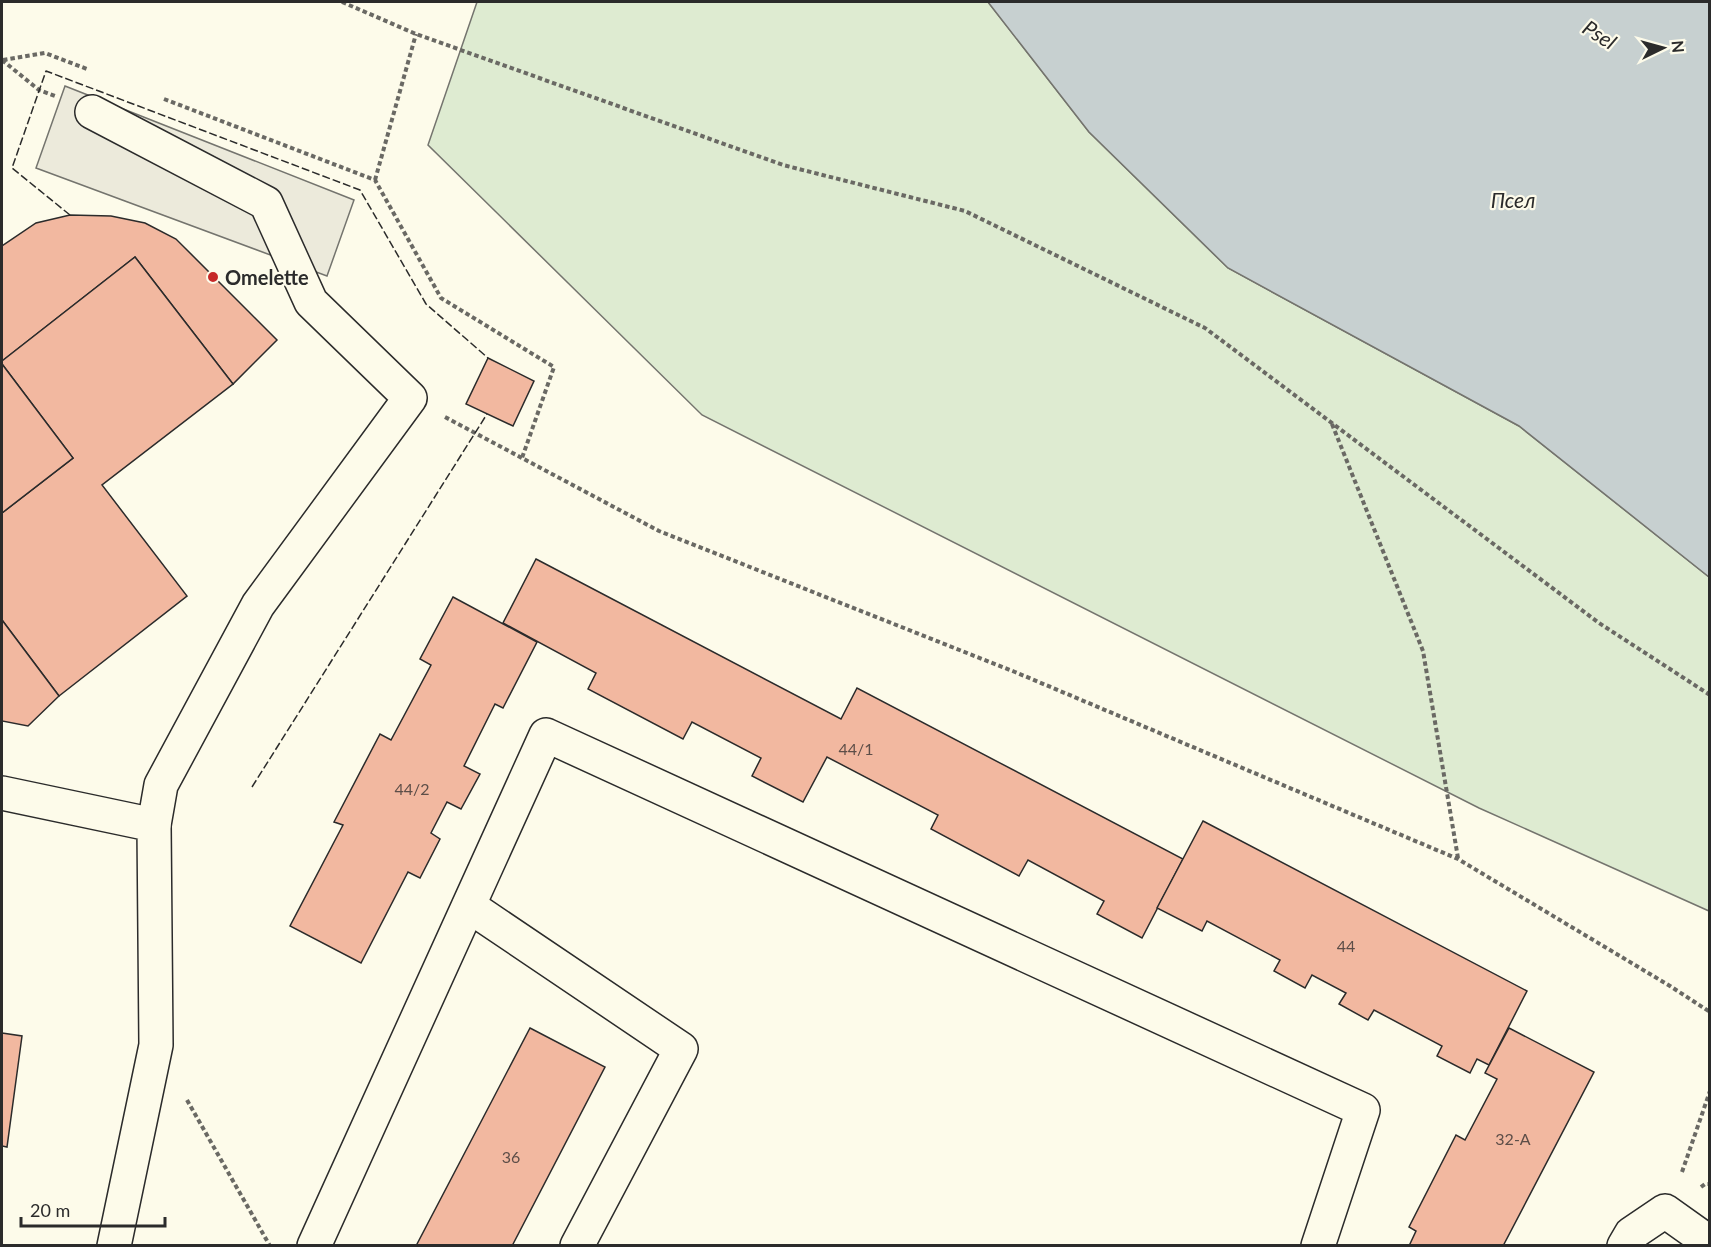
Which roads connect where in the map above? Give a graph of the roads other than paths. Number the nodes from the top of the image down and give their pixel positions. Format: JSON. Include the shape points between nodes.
{"nodes":[{"id":1,"x":92,"y":112,"type":"road end"},
{"id":2,"x":2,"y":793,"type":"edge"},
{"id":3,"x":154,"y":825,"type":"junction"},
{"id":4,"x":469,"y":906,"type":"junction"},
{"id":5,"x":1710,"y":1243,"type":"edge"},
{"id":6,"x":114,"y":1245,"type":"edge"},
{"id":7,"x":314,"y":1245,"type":"edge"},
{"id":8,"x":577,"y":1245,"type":"edge"},
{"id":9,"x":1318,"y":1245,"type":"edge"},
{"id":10,"x":1623,"y":1245,"type":"edge"}],
"edges":[{"from":1,"to":3,"type":"street","via":[[266,203],[311,302],[411,398],[258,605],[161,785]]},
{"from":2,"to":3,"type":"street"},
{"from":3,"to":6,"type":"street","via":[[156,1045]]},
{"from":4,"to":7,"type":"street"},
{"from":4,"to":8,"type":"street","via":[[681,1049]]},
{"from":4,"to":9,"type":"street","via":[[546,735],[1363,1110]]},
{"from":5,"to":10,"type":"street","via":[[1665,1211],[1631,1234]]}]}
